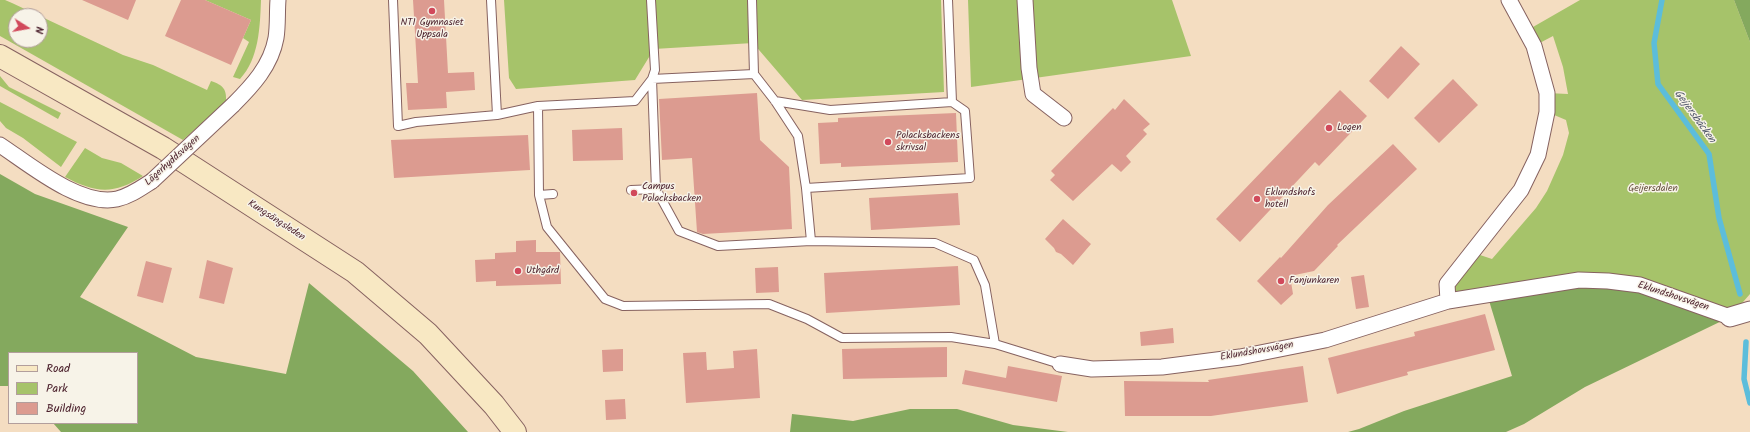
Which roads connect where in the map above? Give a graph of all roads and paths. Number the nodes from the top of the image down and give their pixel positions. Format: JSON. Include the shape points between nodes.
{"nodes":[{"id":1,"x":278,"y":0,"type":"edge"},
{"id":2,"x":393,"y":0,"type":"edge"},
{"id":3,"x":491,"y":0,"type":"edge"},
{"id":4,"x":651,"y":0,"type":"edge"},
{"id":5,"x":752,"y":0,"type":"edge"},
{"id":6,"x":948,"y":0,"type":"edge"},
{"id":7,"x":1025,"y":0,"type":"edge"},
{"id":8,"x":1509,"y":0,"type":"edge"},
{"id":9,"x":0,"y":56,"type":"edge"},
{"id":10,"x":754,"y":74,"type":"junction"},
{"id":11,"x":652,"y":79,"type":"junction"},
{"id":12,"x":775,"y":101,"type":"junction"},
{"id":13,"x":952,"y":102,"type":"junction"},
{"id":14,"x":538,"y":106,"type":"junction"},
{"id":15,"x":497,"y":115,"type":"junction"},
{"id":16,"x":1064,"y":118,"type":"dead end"},
{"id":17,"x":0,"y":145,"type":"edge"},
{"id":18,"x":656,"y":188,"type":"junction"},
{"id":19,"x":806,"y":188,"type":"junction"},
{"id":20,"x":631,"y":190,"type":"dead end"},
{"id":21,"x":539,"y":194,"type":"junction"},
{"id":22,"x":553,"y":194,"type":"dead end"},
{"id":23,"x":811,"y":241,"type":"junction"},
{"id":24,"x":1448,"y":301,"type":"junction"},
{"id":25,"x":1750,"y":311,"type":"edge"},
{"id":26,"x":1730,"y":316,"type":"joint"},
{"id":27,"x":995,"y":344,"type":"junction"},
{"id":28,"x":1060,"y":364,"type":"joint"},
{"id":29,"x":514,"y":432,"type":"edge"}],
"edges":[{"from":1,"to":17,"type":"street","name":"Lägerhyddsvägen","bridge":true,"via":[[276,37],[268,63],[246,93],[152,181],[138,191],[116,199],[90,198],[65,188]]},
{"from":2,"to":15,"type":"lane","via":[[398,126]]},
{"from":3,"to":15,"type":"lane"},
{"from":4,"to":11,"type":"lane","via":[[655,70]]},
{"from":5,"to":10,"type":"lane"},
{"from":6,"to":13,"type":"lane"},
{"from":7,"to":16,"type":"street","via":[[1033,94]]},
{"from":8,"to":24,"type":"street","via":[[1534,46],[1548,93],[1547,112],[1538,155],[1521,190],[1446,284]]},
{"from":9,"to":29,"type":"main road","name":"Kungsängsleden","via":[[163,148],[355,272],[428,334],[494,405]]},
{"from":10,"to":11,"type":"lane"},
{"from":10,"to":12,"type":"lane"},
{"from":11,"to":14,"type":"lane","via":[[635,101]]},
{"from":11,"to":18,"type":"lane"},
{"from":12,"to":13,"type":"lane","via":[[830,110]]},
{"from":12,"to":19,"type":"lane","via":[[798,136]]},
{"from":13,"to":19,"type":"lane","via":[[965,111],[970,178]]},
{"from":14,"to":15,"type":"lane"},
{"from":14,"to":21,"type":"lane"},
{"from":18,"to":20,"type":"lane"},
{"from":18,"to":23,"type":"lane","via":[[679,230],[718,246]]},
{"from":19,"to":23,"type":"lane"},
{"from":21,"to":22,"type":"lane"},
{"from":21,"to":27,"type":"lane","via":[[547,227],[605,299],[622,306],[769,304],[807,319],[842,338],[951,336]]},
{"from":23,"to":27,"type":"lane","via":[[935,243],[974,260],[985,285]]},
{"from":24,"to":26,"type":"street","name":"Eklundshovsvägen","via":[[1580,280],[1608,281],[1640,285]]},
{"from":24,"to":28,"type":"street","name":"Eklundshovsvägen","via":[[1325,340],[1240,356],[1162,367],[1092,369]]},
{"from":25,"to":26,"type":"street"},
{"from":27,"to":28,"type":"lane"}]}
